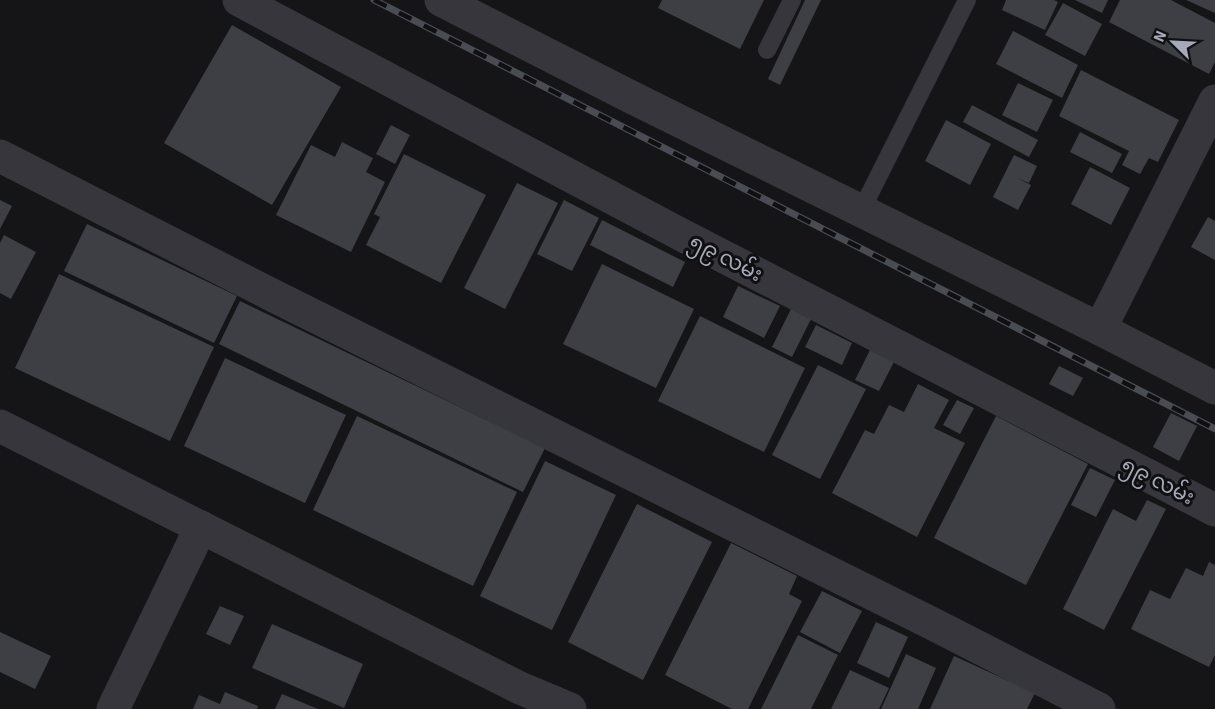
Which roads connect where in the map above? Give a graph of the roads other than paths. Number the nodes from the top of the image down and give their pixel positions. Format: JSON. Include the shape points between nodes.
{"nodes":[{"id":1,"x":239,"y":0,"type":"edge"},
{"id":2,"x":441,"y":0,"type":"edge"},
{"id":3,"x":792,"y":0,"type":"edge"},
{"id":4,"x":967,"y":0,"type":"edge"},
{"id":5,"x":767,"y":50,"type":"dead end"},
{"id":6,"x":1215,"y":100,"type":"edge"},
{"id":7,"x":0,"y":156,"type":"edge"},
{"id":8,"x":861,"y":211,"type":"junction"},
{"id":9,"x":1100,"y":329,"type":"junction"},
{"id":10,"x":1215,"y":388,"type":"edge"},
{"id":11,"x":0,"y":426,"type":"edge"},
{"id":12,"x":1215,"y":510,"type":"edge"},
{"id":13,"x":201,"y":527,"type":"junction"},
{"id":14,"x":565,"y":708,"type":"edge"},
{"id":15,"x":113,"y":709,"type":"edge"},
{"id":16,"x":1099,"y":709,"type":"edge"}],
"edges":[{"from":1,"to":12,"type":"street","name":"၅၉ လမ်း","via":[[680,234]]},
{"from":2,"to":8,"type":"street"},
{"from":3,"to":5,"type":"lane"},
{"from":4,"to":8,"type":"lane"},
{"from":6,"to":9,"type":"street"},
{"from":7,"to":16,"type":"street"},
{"from":8,"to":9,"type":"street"},
{"from":9,"to":10,"type":"street"},
{"from":11,"to":13,"type":"street"},
{"from":13,"to":14,"type":"street"},
{"from":13,"to":15,"type":"street"}]}
